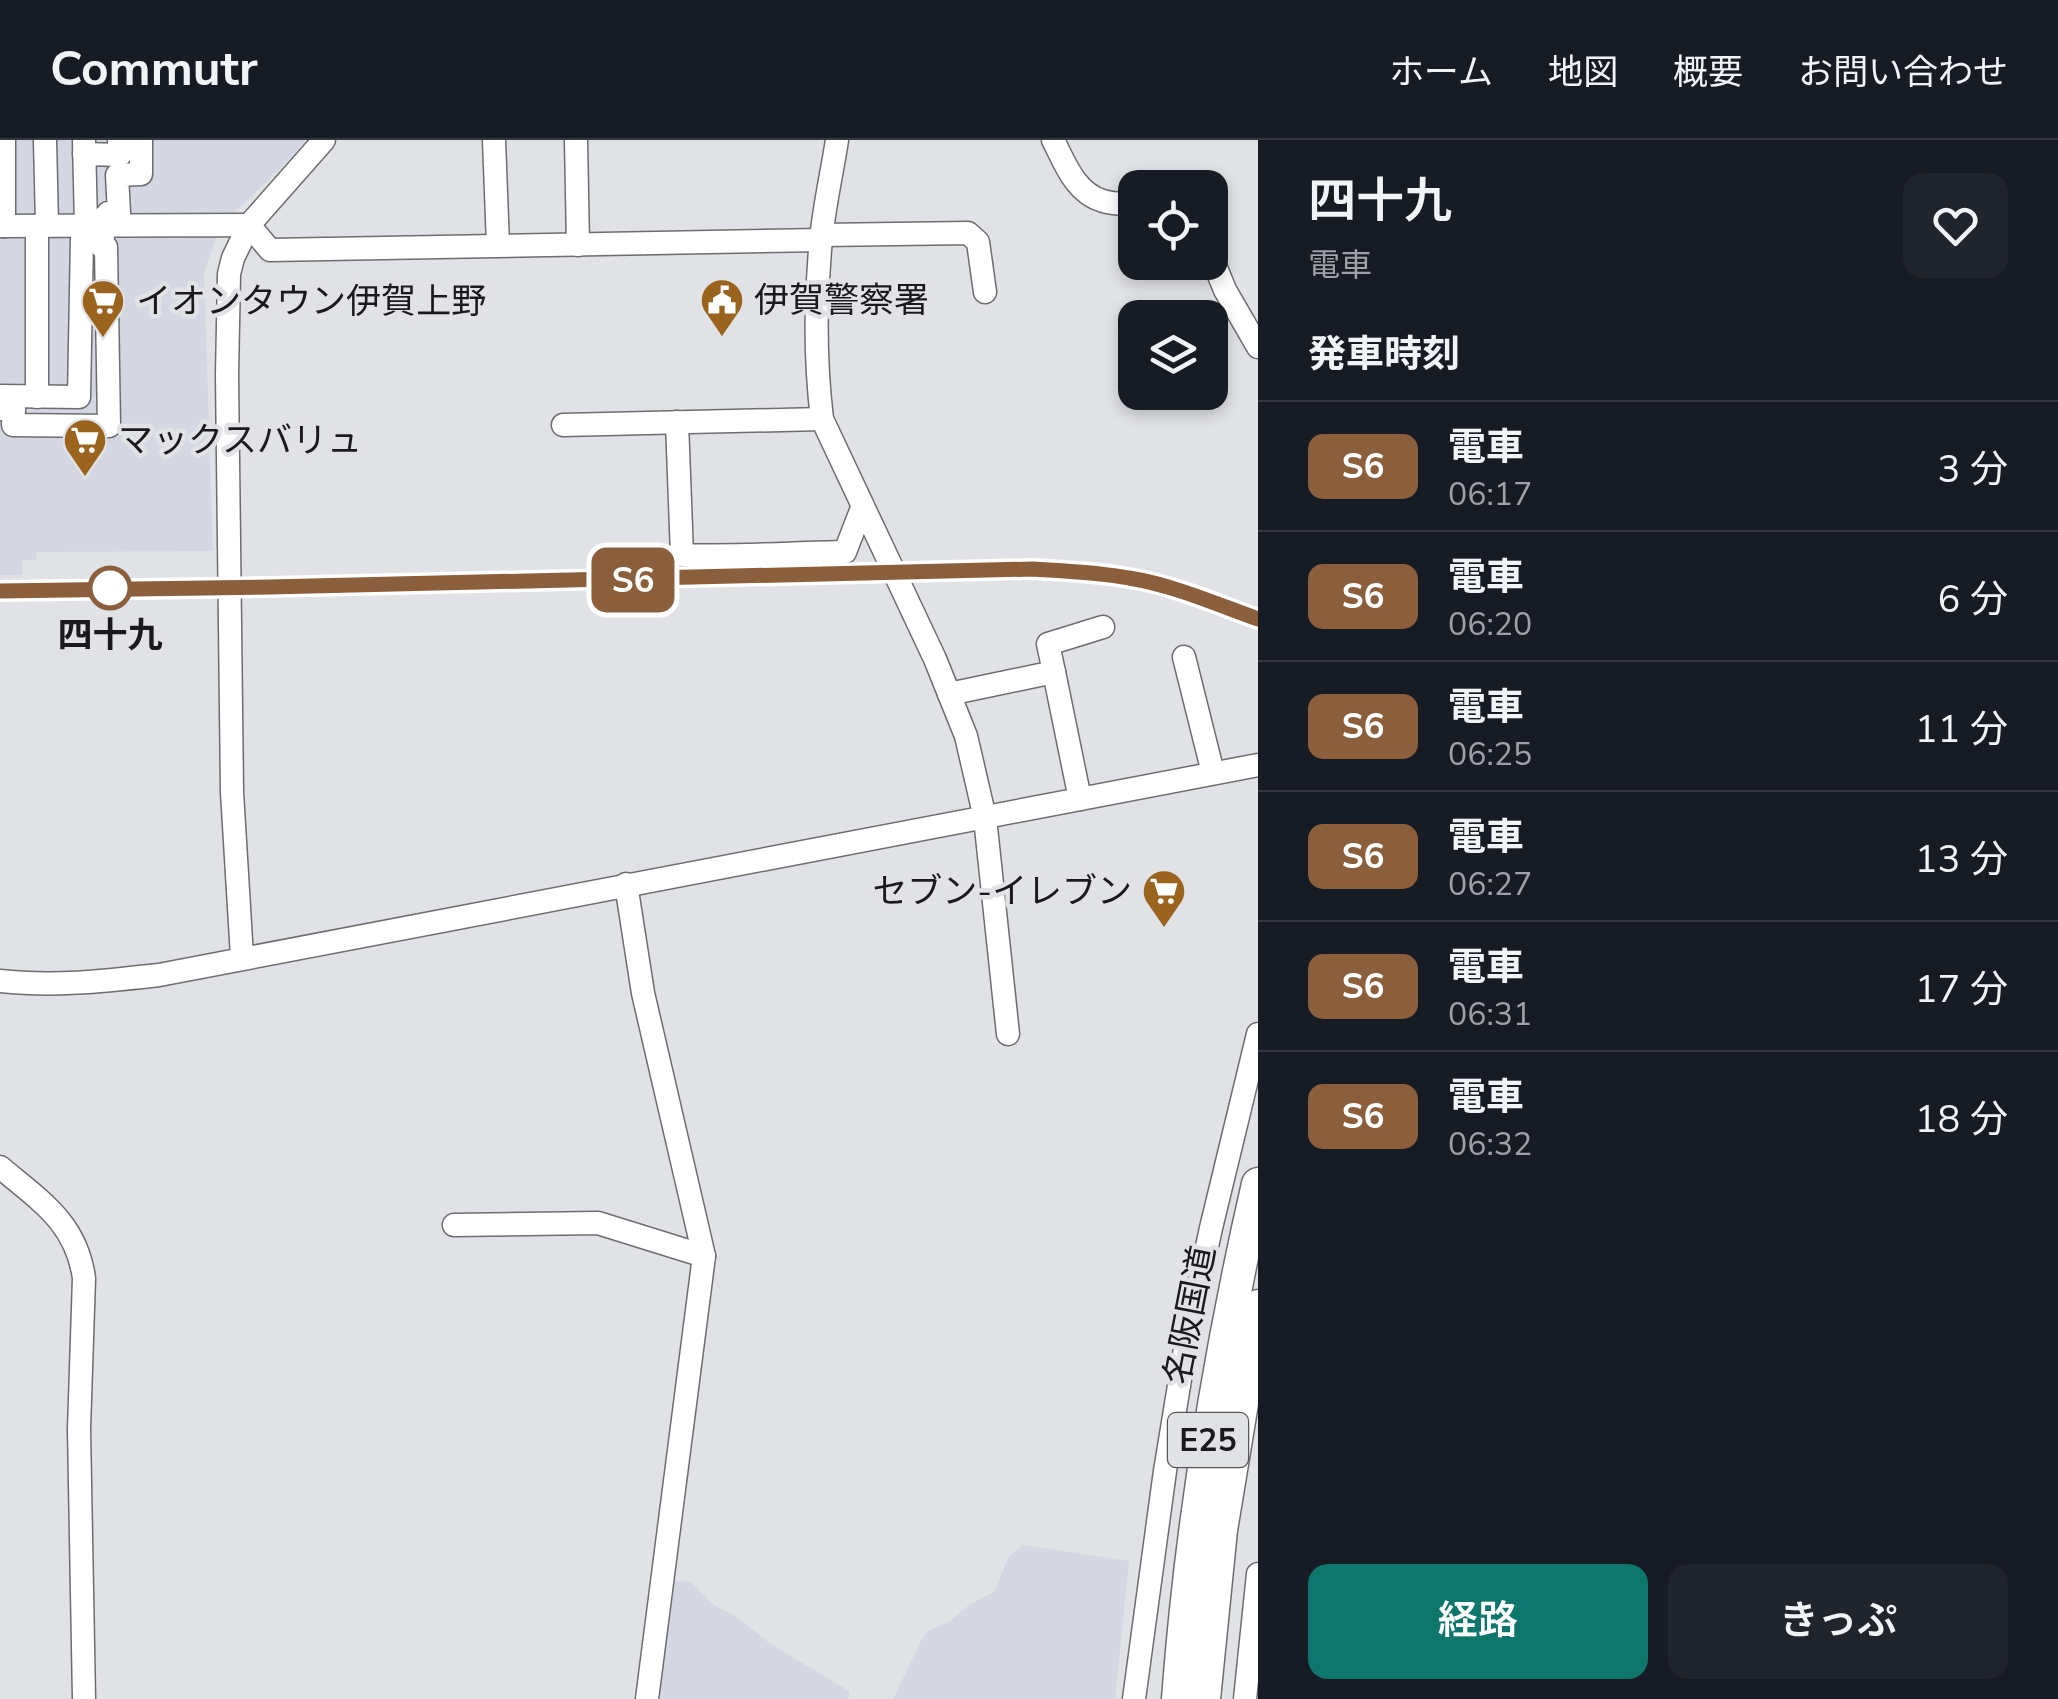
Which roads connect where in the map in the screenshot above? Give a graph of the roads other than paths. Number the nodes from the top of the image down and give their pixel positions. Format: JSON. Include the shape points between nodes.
{"nodes":[{"id":1,"x":4,"y":140,"type":"edge"},
{"id":2,"x":44,"y":140,"type":"edge"},
{"id":3,"x":119,"y":140,"type":"edge"},
{"id":4,"x":141,"y":140,"type":"edge"},
{"id":5,"x":324,"y":140,"type":"edge"},
{"id":6,"x":494,"y":140,"type":"edge"},
{"id":7,"x":576,"y":140,"type":"edge"},
{"id":8,"x":837,"y":140,"type":"edge"},
{"id":9,"x":1053,"y":140,"type":"edge"},
{"id":10,"x":84,"y":147,"type":"edge"},
{"id":11,"x":1118,"y":203,"type":"edge"},
{"id":12,"x":42,"y":225,"type":"junction"},
{"id":13,"x":249,"y":225,"type":"junction"},
{"id":14,"x":2,"y":226,"type":"edge"},
{"id":15,"x":97,"y":226,"type":"junction"},
{"id":16,"x":821,"y":238,"type":"junction"},
{"id":17,"x":498,"y":245,"type":"junction"},
{"id":18,"x":578,"y":245,"type":"junction"},
{"id":19,"x":1221,"y":280,"type":"edge"},
{"id":20,"x":985,"y":292,"type":"dead end"},
{"id":21,"x":1258,"y":347,"type":"edge"},
{"id":22,"x":0,"y":396,"type":"edge"},
{"id":23,"x":37,"y":397,"type":"junction"},
{"id":24,"x":0,"y":409,"type":"edge"},
{"id":25,"x":822,"y":419,"type":"junction"},
{"id":26,"x":676,"y":422,"type":"junction"},
{"id":27,"x":562,"y":425,"type":"dead end"},
{"id":28,"x":862,"y":508,"type":"junction"},
{"id":29,"x":1103,"y":627,"type":"dead end"},
{"id":30,"x":1184,"y":657,"type":"dead end"},
{"id":31,"x":1054,"y":672,"type":"junction"},
{"id":32,"x":949,"y":694,"type":"junction"},
{"id":33,"x":1258,"y":765,"type":"edge"},
{"id":34,"x":1213,"y":773,"type":"junction"},
{"id":35,"x":1080,"y":799,"type":"junction"},
{"id":36,"x":985,"y":818,"type":"junction"},
{"id":37,"x":626,"y":884,"type":"junction"},
{"id":38,"x":242,"y":957,"type":"junction"},
{"id":39,"x":0,"y":982,"type":"edge"},
{"id":40,"x":1008,"y":1034,"type":"dead end"},
{"id":41,"x":1258,"y":1034,"type":"edge"},
{"id":42,"x":0,"y":1167,"type":"edge"},
{"id":43,"x":1258,"y":1184,"type":"edge"},
{"id":44,"x":454,"y":1224,"type":"dead end"},
{"id":45,"x":704,"y":1256,"type":"junction"},
{"id":46,"x":1258,"y":1306,"type":"edge"},
{"id":47,"x":1258,"y":1574,"type":"edge"},
{"id":48,"x":84,"y":1699,"type":"edge"},
{"id":49,"x":647,"y":1699,"type":"edge"},
{"id":50,"x":1134,"y":1699,"type":"edge"},
{"id":51,"x":1178,"y":1699,"type":"edge"},
{"id":52,"x":1204,"y":1699,"type":"edge"},
{"id":53,"x":1245,"y":1699,"type":"edge"}],
"edges":[{"from":1,"to":14,"type":"street"},
{"from":2,"to":12,"type":"street"},
{"from":3,"to":10,"type":"street","via":[[120,155]]},
{"from":4,"to":15,"type":"street","via":[[141,174],[117,175],[119,213],[108,213]]},
{"from":5,"to":13,"type":"street"},
{"from":6,"to":17,"type":"street"},
{"from":7,"to":18,"type":"street"},
{"from":8,"to":16,"type":"street"},
{"from":9,"to":11,"type":"street","via":[[1086,193]]},
{"from":10,"to":15,"type":"street"},
{"from":12,"to":14,"type":"street"},
{"from":12,"to":15,"type":"street"},
{"from":12,"to":23,"type":"street"},
{"from":13,"to":15,"type":"street"},
{"from":13,"to":17,"type":"street","via":[[270,250]]},
{"from":13,"to":38,"type":"street","via":[[228,274],[227,359],[232,792]]},
{"from":15,"to":23,"type":"street","via":[[82,238],[80,397]]},
{"from":15,"to":24,"type":"street","via":[[106,247],[109,426],[13,426],[14,410]]},
{"from":16,"to":18,"type":"street"},
{"from":16,"to":20,"type":"street","via":[[968,233],[978,242]]},
{"from":16,"to":25,"type":"street","via":[[816,342]]},
{"from":17,"to":18,"type":"street"},
{"from":19,"to":21,"type":"street"},
{"from":22,"to":23,"type":"street"},
{"from":25,"to":26,"type":"street"},
{"from":25,"to":28,"type":"street"},
{"from":26,"to":27,"type":"street"},
{"from":26,"to":28,"type":"street","via":[[682,555],[845,552]]},
{"from":28,"to":32,"type":"street"},
{"from":29,"to":31,"type":"street","via":[[1048,644]]},
{"from":30,"to":34,"type":"street"},
{"from":31,"to":32,"type":"street"},
{"from":31,"to":35,"type":"street"},
{"from":32,"to":36,"type":"street"},
{"from":33,"to":34,"type":"street"},
{"from":34,"to":35,"type":"street"},
{"from":35,"to":36,"type":"street"},
{"from":36,"to":37,"type":"street"},
{"from":36,"to":40,"type":"street"},
{"from":37,"to":38,"type":"street"},
{"from":37,"to":45,"type":"street","via":[[647,1010]]},
{"from":38,"to":39,"type":"street","via":[[86,984]]},
{"from":41,"to":50,"type":"street","via":[[1185,1348]]},
{"from":42,"to":48,"type":"street","via":[[64,1226],[81,1258]]},
{"from":43,"to":51,"type":"highway","name":"名阪国道","number":"E25","via":[[1210,1426]]},
{"from":44,"to":45,"type":"street","via":[[598,1223]]},
{"from":45,"to":49,"type":"street"},
{"from":46,"to":52,"type":"highway","name":"名阪国道","number":"E25","via":[[1220,1530]]},
{"from":47,"to":53,"type":"street"}]}
